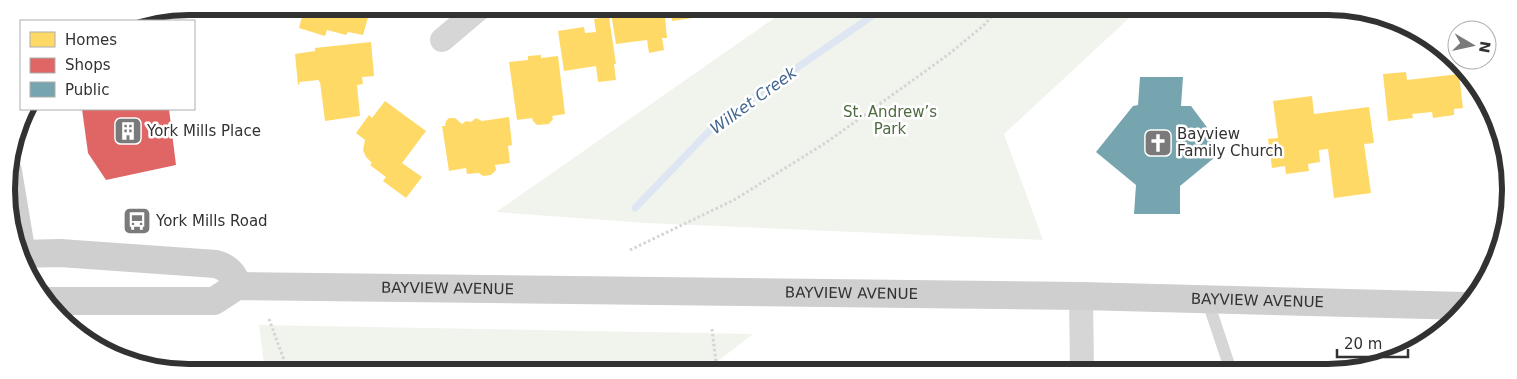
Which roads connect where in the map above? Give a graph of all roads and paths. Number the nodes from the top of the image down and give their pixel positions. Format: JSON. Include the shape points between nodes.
{"nodes":[{"id":1,"x":472,"y":15,"type":"edge"},
{"id":2,"x":993,"y":15,"type":"edge"},
{"id":3,"x":442,"y":40,"type":"dead end"},
{"id":4,"x":630,"y":250,"type":"dead end"},
{"id":5,"x":28,"y":255,"type":"edge"},
{"id":6,"x":237,"y":286,"type":"junction"},
{"id":7,"x":1081,"y":296,"type":"junction"},
{"id":8,"x":1207,"y":299,"type":"junction"},
{"id":9,"x":55,"y":301,"type":"edge"},
{"id":10,"x":1455,"y":309,"type":"edge"},
{"id":11,"x":269,"y":319,"type":"dead end"},
{"id":12,"x":712,"y":328,"type":"dead end"},
{"id":13,"x":285,"y":364,"type":"edge"},
{"id":14,"x":716,"y":364,"type":"edge"},
{"id":15,"x":1082,"y":364,"type":"edge"},
{"id":16,"x":1228,"y":364,"type":"edge"}],
"edges":[{"from":1,"to":3,"type":"street"},
{"from":2,"to":4,"type":"path","via":[[949,54],[827,142],[734,200]]},
{"from":5,"to":6,"type":"main road","via":[[60,253],[216,264],[229,270]]},
{"from":6,"to":7,"type":"main road","name":"BAYVIEW AVENUE"},
{"from":6,"to":9,"type":"main road","via":[[214,301]]},
{"from":7,"to":8,"type":"main road","name":"BAYVIEW AVENUE"},
{"from":7,"to":15,"type":"street"},
{"from":8,"to":10,"type":"main road","name":"BAYVIEW AVENUE"},
{"from":8,"to":16,"type":"lane"},
{"from":11,"to":13,"type":"path"},
{"from":12,"to":14,"type":"path"}]}
